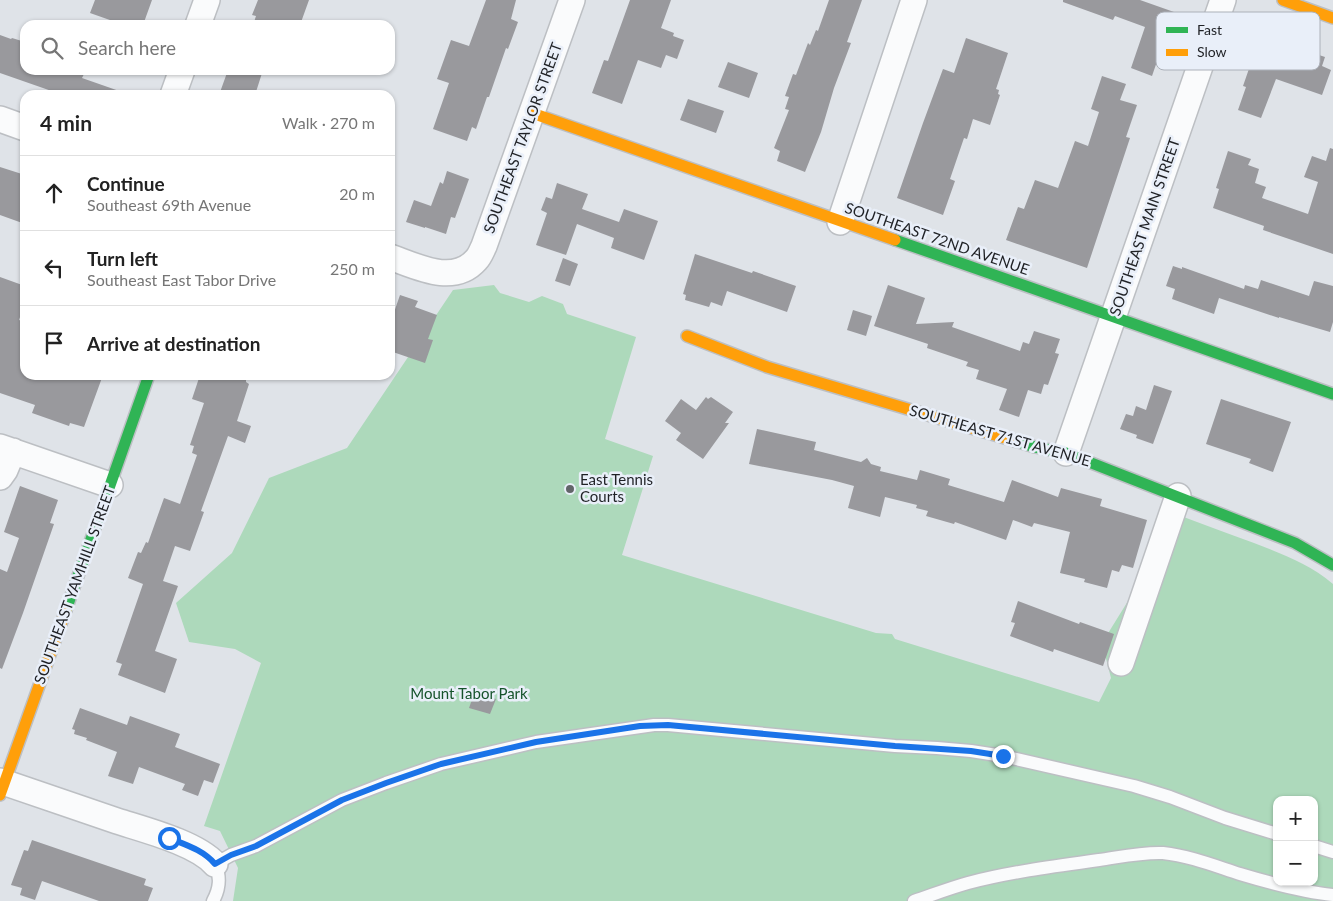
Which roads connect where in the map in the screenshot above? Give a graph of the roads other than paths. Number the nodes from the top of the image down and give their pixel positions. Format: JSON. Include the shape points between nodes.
{"nodes":[{"id":1,"x":207,"y":0,"type":"edge"},
{"id":2,"x":572,"y":0,"type":"edge"},
{"id":3,"x":914,"y":0,"type":"edge"},
{"id":4,"x":1223,"y":0,"type":"edge"},
{"id":5,"x":1283,"y":0,"type":"edge"},
{"id":6,"x":1219,"y":12,"type":"edge"},
{"id":7,"x":1316,"y":12,"type":"edge"},
{"id":8,"x":1320,"y":13,"type":"edge"},
{"id":9,"x":1333,"y":18,"type":"edge"},
{"id":10,"x":200,"y":20,"type":"edge"},
{"id":11,"x":1199,"y":70,"type":"edge"},
{"id":12,"x":180,"y":75,"type":"edge"},
{"id":13,"x":175,"y":90,"type":"edge"},
{"id":14,"x":532,"y":113,"type":"junction"},
{"id":15,"x":0,"y":119,"type":"edge"},
{"id":16,"x":20,"y":126,"type":"edge"},
{"id":17,"x":840,"y":222,"type":"junction"},
{"id":18,"x":395,"y":259,"type":"edge"},
{"id":19,"x":1114,"y":317,"type":"junction"},
{"id":20,"x":687,"y":336,"type":"dead end"},
{"id":21,"x":147,"y":380,"type":"edge"},
{"id":22,"x":1333,"y":394,"type":"edge"},
{"id":23,"x":6,"y":449,"type":"edge"},
{"id":24,"x":1066,"y":453,"type":"junction"},
{"id":25,"x":0,"y":477,"type":"edge"},
{"id":26,"x":110,"y":485,"type":"junction"},
{"id":27,"x":1178,"y":496,"type":"junction"},
{"id":28,"x":1333,"y":565,"type":"edge"},
{"id":29,"x":1122,"y":663,"type":"dead end"},
{"id":30,"x":1,"y":786,"type":"edge"},
{"id":31,"x":1273,"y":833,"type":"edge"},
{"id":32,"x":1318,"y":847,"type":"edge"},
{"id":33,"x":1333,"y":852,"type":"edge"},
{"id":34,"x":215,"y":864,"type":"junction"},
{"id":35,"x":1333,"y":894,"type":"edge"},
{"id":36,"x":213,"y":901,"type":"edge"},
{"id":37,"x":914,"y":901,"type":"edge"}],
"edges":[{"from":1,"to":10,"type":"street"},
{"from":2,"to":14,"type":"street","name":"SOUTHEAST TAYLOR STREET"},
{"from":3,"to":17,"type":"street"},
{"from":4,"to":6,"type":"street","name":"SOUTHEAST MAIN STREET"},
{"from":5,"to":7,"type":"street"},
{"from":8,"to":9,"type":"street"},
{"from":11,"to":19,"type":"street","name":"SOUTHEAST MAIN STREET"},
{"from":12,"to":13,"type":"street"},
{"from":14,"to":17,"type":"street","name":"SOUTHEAST 72ND AVENUE"},
{"from":14,"to":18,"type":"street","name":"SOUTHEAST TAYLOR STREET","via":[[477,260],[463,270],[445,273]]},
{"from":15,"to":16,"type":"street"},
{"from":17,"to":19,"type":"street","name":"SOUTHEAST 72ND AVENUE"},
{"from":19,"to":22,"type":"street","name":"SOUTHEAST 72ND AVENUE"},
{"from":19,"to":24,"type":"street","name":"SOUTHEAST MAIN STREET"},
{"from":20,"to":24,"type":"street","name":"SOUTHEAST 71ST AVENUE","via":[[767,367],[1035,447]]},
{"from":21,"to":26,"type":"street","name":"SOUTHEAST YAMHILL STREET"},
{"from":23,"to":25,"type":"street","via":[[5,470]]},
{"from":23,"to":26,"type":"street"},
{"from":24,"to":27,"type":"street","name":"SOUTHEAST 71ST AVENUE"},
{"from":26,"to":30,"type":"street","name":"SOUTHEAST YAMHILL STREET"},
{"from":27,"to":28,"type":"street","name":"SOUTHEAST 71ST AVENUE","via":[[1295,543]]},
{"from":27,"to":29,"type":"street"},
{"from":30,"to":34,"type":"street","via":[[169,838],[199,850]]},
{"from":31,"to":34,"type":"lane","via":[[1134,786],[1003,756],[654,725],[536,742],[441,764],[342,800]]},
{"from":32,"to":33,"type":"lane"},
{"from":34,"to":36,"type":"lane","via":[[219,883]]},
{"from":35,"to":37,"type":"lane","via":[[1286,886],[1162,853],[1065,864],[994,877]]}]}
